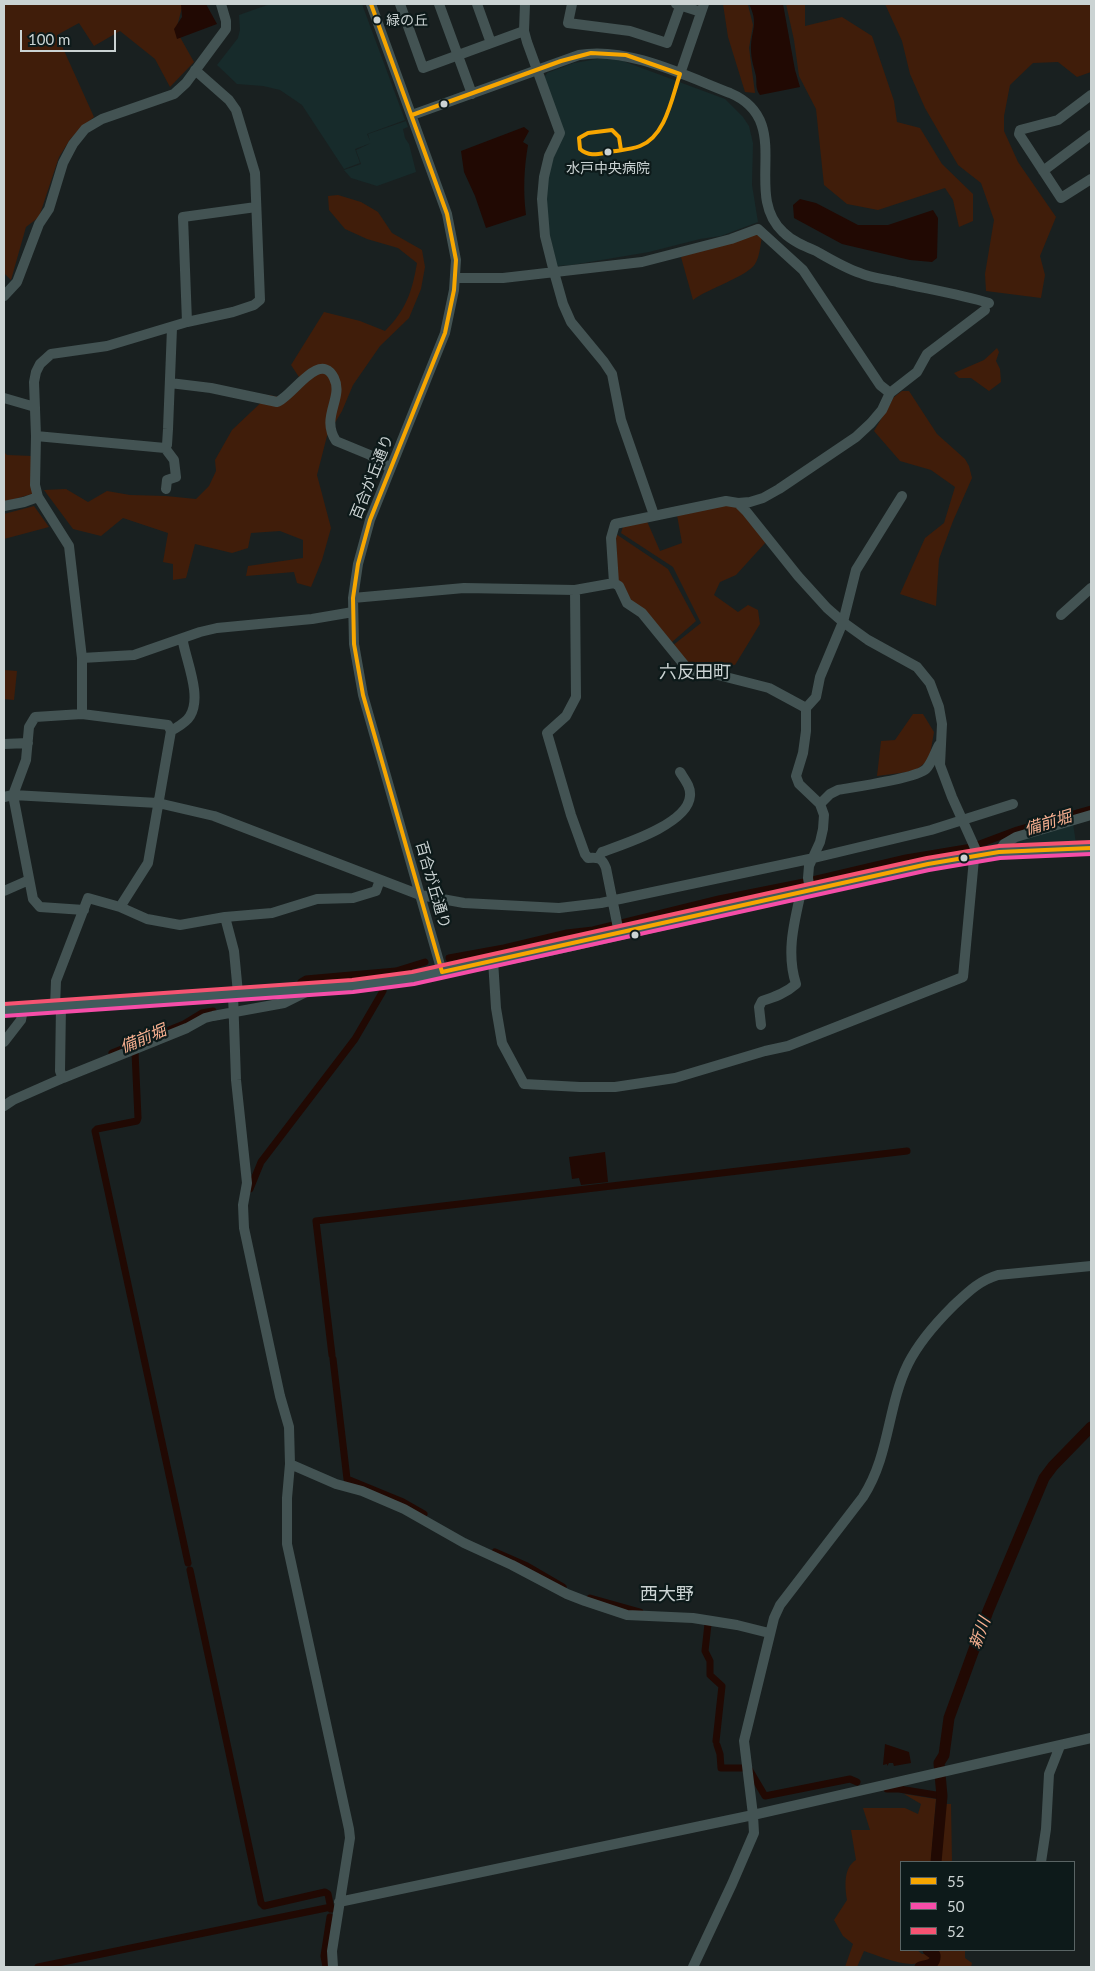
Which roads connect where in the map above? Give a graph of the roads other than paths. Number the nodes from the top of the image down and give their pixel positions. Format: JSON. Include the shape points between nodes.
{"nodes":[{"id":1,"x":221,"y":4,"type":"edge"},
{"id":2,"x":371,"y":4,"type":"edge"},
{"id":3,"x":400,"y":4,"type":"edge"},
{"id":4,"x":439,"y":4,"type":"edge"},
{"id":5,"x":477,"y":4,"type":"edge"},
{"id":6,"x":524,"y":4,"type":"edge"},
{"id":7,"x":572,"y":4,"type":"edge"},
{"id":8,"x":679,"y":4,"type":"edge"},
{"id":9,"x":702,"y":8,"type":"edge"},
{"id":10,"x":524,"y":30,"type":"junction"},
{"id":11,"x":491,"y":43,"type":"junction"},
{"id":12,"x":458,"y":55,"type":"junction"},
{"id":13,"x":195,"y":70,"type":"junction"},
{"id":14,"x":538,"y":70,"type":"junction"},
{"id":15,"x":680,"y":74,"type":"junction"},
{"id":16,"x":472,"y":94,"type":"junction"},
{"id":17,"x":1091,"y":95,"type":"edge"},
{"id":18,"x":412,"y":115,"type":"junction"},
{"id":19,"x":1091,"y":136,"type":"edge"},
{"id":20,"x":1043,"y":171,"type":"junction"},
{"id":21,"x":1091,"y":179,"type":"edge"},
{"id":22,"x":256,"y":207,"type":"junction"},
{"id":23,"x":554,"y":272,"type":"junction"},
{"id":24,"x":455,"y":278,"type":"junction"},
{"id":25,"x":4,"y":296,"type":"edge"},
{"id":26,"x":187,"y":322,"type":"junction"},
{"id":27,"x":172,"y":328,"type":"junction"},
{"id":28,"x":170,"y":383,"type":"junction"},
{"id":29,"x":890,"y":393,"type":"junction"},
{"id":30,"x":4,"y":398,"type":"edge"},
{"id":31,"x":35,"y":406,"type":"junction"},
{"id":32,"x":36,"y":436,"type":"junction"},
{"id":33,"x":165,"y":448,"type":"junction"},
{"id":34,"x":390,"y":468,"type":"junction"},
{"id":35,"x":166,"y":489,"type":"dead end"},
{"id":36,"x":902,"y":496,"type":"dead end"},
{"id":37,"x":38,"y":497,"type":"junction"},
{"id":38,"x":738,"y":503,"type":"junction"},
{"id":39,"x":4,"y":506,"type":"edge"},
{"id":40,"x":654,"y":515,"type":"junction"},
{"id":41,"x":614,"y":583,"type":"junction"},
{"id":42,"x":1091,"y":588,"type":"edge"},
{"id":43,"x":575,"y":590,"type":"junction"},
{"id":44,"x":354,"y":598,"type":"junction"},
{"id":45,"x":353,"y":612,"type":"junction"},
{"id":46,"x":1061,"y":615,"type":"dead end"},
{"id":47,"x":843,"y":622,"type":"junction"},
{"id":48,"x":180,"y":639,"type":"junction"},
{"id":49,"x":82,"y":658,"type":"junction"},
{"id":50,"x":806,"y":708,"type":"junction"},
{"id":51,"x":82,"y":714,"type":"junction"},
{"id":52,"x":171,"y":731,"type":"junction"},
{"id":53,"x":942,"y":740,"type":"junction"},
{"id":54,"x":28,"y":743,"type":"junction"},
{"id":55,"x":4,"y":744,"type":"edge"},
{"id":56,"x":680,"y":772,"type":"dead end"},
{"id":57,"x":9,"y":796,"type":"edge"},
{"id":58,"x":158,"y":803,"type":"junction"},
{"id":59,"x":820,"y":804,"type":"junction"},
{"id":60,"x":1013,"y":804,"type":"dead end"},
{"id":61,"x":1091,"y":815,"type":"edge"},
{"id":62,"x":962,"y":821,"type":"junction"},
{"id":63,"x":1091,"y":848,"type":"edge"},
{"id":64,"x":999,"y":852,"type":"junction"},
{"id":65,"x":974,"y":856,"type":"junction"},
{"id":66,"x":599,"y":857,"type":"junction"},
{"id":67,"x":814,"y":858,"type":"junction"},
{"id":68,"x":29,"y":880,"type":"junction"},
{"id":69,"x":380,"y":880,"type":"junction"},
{"id":70,"x":807,"y":886,"type":"junction"},
{"id":71,"x":4,"y":891,"type":"edge"},
{"id":72,"x":420,"y":895,"type":"junction"},
{"id":73,"x":613,"y":900,"type":"junction"},
{"id":74,"x":120,"y":908,"type":"junction"},
{"id":75,"x":84,"y":910,"type":"junction"},
{"id":76,"x":225,"y":918,"type":"junction"},
{"id":77,"x":617,"y":927,"type":"junction"},
{"id":78,"x":493,"y":960,"type":"junction"},
{"id":79,"x":442,"y":972,"type":"junction"},
{"id":80,"x":314,"y":988,"type":"junction"},
{"id":81,"x":234,"y":1003,"type":"junction"},
{"id":82,"x":58,"y":1006,"type":"junction"},
{"id":83,"x":24,"y":1009,"type":"junction"},
{"id":84,"x":4,"y":1010,"type":"edge"},
{"id":85,"x":761,"y":1025,"type":"dead end"},
{"id":86,"x":4,"y":1042,"type":"edge"},
{"id":87,"x":62,"y":1075,"type":"junction"},
{"id":88,"x":4,"y":1106,"type":"edge"},
{"id":89,"x":1091,"y":1266,"type":"edge"},
{"id":90,"x":290,"y":1464,"type":"junction"},
{"id":91,"x":769,"y":1633,"type":"junction"},
{"id":92,"x":1091,"y":1738,"type":"edge"},
{"id":93,"x":1060,"y":1746,"type":"junction"},
{"id":94,"x":753,"y":1815,"type":"junction"},
{"id":95,"x":1041,"y":1861,"type":"edge"},
{"id":96,"x":338,"y":1902,"type":"junction"},
{"id":97,"x":333,"y":1967,"type":"edge"},
{"id":98,"x":693,"y":1967,"type":"edge"}],
"edges":[{"from":1,"to":13,"type":"street","via":[[226,29]]},
{"from":2,"to":18,"type":"street","name":"百合が丘通り"},
{"from":3,"to":12,"type":"street","via":[[423,68]]},
{"from":4,"to":12,"type":"street"},
{"from":5,"to":11,"type":"street"},
{"from":6,"to":10,"type":"street"},
{"from":7,"to":8,"type":"street","via":[[568,23],[630,31],[667,43]]},
{"from":8,"to":9,"type":"street"},
{"from":9,"to":15,"type":"street"},
{"from":10,"to":11,"type":"street"},
{"from":10,"to":14,"type":"street"},
{"from":11,"to":12,"type":"street"},
{"from":12,"to":16,"type":"street"},
{"from":13,"to":22,"type":"street","via":[[236,110],[255,173]]},
{"from":13,"to":25,"type":"street","via":[[174,94],[102,119],[85,129],[63,163],[49,209],[39,224],[17,282]]},
{"from":14,"to":15,"type":"street","via":[[579,55],[600,52],[626,55]]},
{"from":14,"to":16,"type":"street"},
{"from":14,"to":23,"type":"street","via":[[560,133],[549,156],[542,199],[545,236]]},
{"from":15,"to":29,"type":"street","via":[[738,96],[756,112],[765,136],[767,204],[776,223],[791,239],[860,274],[987,306],[927,354],[917,372]]},
{"from":16,"to":18,"type":"street"},
{"from":17,"to":20,"type":"street","via":[[1058,120],[1020,130],[1019,134]]},
{"from":18,"to":24,"type":"street","name":"百合が丘通り","via":[[447,214],[454,246]]},
{"from":19,"to":20,"type":"street"},
{"from":20,"to":21,"type":"street","via":[[1061,198]]},
{"from":22,"to":26,"type":"street","via":[[260,300],[254,306]]},
{"from":22,"to":26,"type":"street","via":[[183,217]]},
{"from":23,"to":24,"type":"street","via":[[503,278]]},
{"from":23,"to":29,"type":"street","via":[[642,262],[760,230],[803,270],[880,385]]},
{"from":23,"to":40,"type":"street","via":[[571,322],[612,374],[621,420]]},
{"from":24,"to":34,"type":"street","name":"百合が丘通り","via":[[450,316],[441,347]]},
{"from":26,"to":27,"type":"street"},
{"from":27,"to":28,"type":"street"},
{"from":27,"to":31,"type":"street","via":[[107,346],[51,354],[36,372]]},
{"from":28,"to":33,"type":"street"},
{"from":28,"to":34,"type":"street","via":[[277,402],[287,397],[310,373],[325,369],[336,381],[330,419],[330,430],[336,441],[370,455]]},
{"from":29,"to":38,"type":"street","via":[[882,410],[856,437],[780,489],[763,498]]},
{"from":30,"to":31,"type":"street"},
{"from":31,"to":32,"type":"street"},
{"from":32,"to":33,"type":"street"},
{"from":32,"to":37,"type":"street","via":[[35,485]]},
{"from":33,"to":35,"type":"street","via":[[174,460],[176,477],[166,480]]},
{"from":34,"to":44,"type":"street","name":"百合が丘通り","via":[[363,542]]},
{"from":36,"to":47,"type":"street","via":[[856,570]]},
{"from":37,"to":39,"type":"street"},
{"from":37,"to":49,"type":"street","via":[[68,546]]},
{"from":38,"to":40,"type":"street","via":[[726,501]]},
{"from":38,"to":47,"type":"street","via":[[811,592]]},
{"from":40,"to":41,"type":"street","via":[[615,524],[611,538]]},
{"from":41,"to":43,"type":"street"},
{"from":41,"to":50,"type":"street","via":[[619,586],[627,603],[642,613],[692,673],[718,675],[762,686]]},
{"from":42,"to":46,"type":"street"},
{"from":43,"to":44,"type":"street","via":[[464,588]]},
{"from":43,"to":66,"type":"street","via":[[576,697],[566,716],[546,733],[585,854],[588,858]]},
{"from":44,"to":45,"type":"street","name":"百合が丘通り"},
{"from":45,"to":48,"type":"street","via":[[217,628]]},
{"from":45,"to":72,"type":"street","name":"百合が丘通り","via":[[356,658],[364,695]]},
{"from":47,"to":50,"type":"street","via":[[823,668],[816,697]]},
{"from":47,"to":53,"type":"street","via":[[923,672],[939,707]]},
{"from":48,"to":49,"type":"street","via":[[134,655]]},
{"from":48,"to":52,"type":"street","via":[[195,691],[194,705],[185,722]]},
{"from":49,"to":51,"type":"street"},
{"from":50,"to":59,"type":"street","via":[[803,753],[796,776],[799,784]]},
{"from":51,"to":52,"type":"street","via":[[168,725]]},
{"from":51,"to":54,"type":"street","via":[[35,717]]},
{"from":52,"to":58,"type":"street"},
{"from":53,"to":59,"type":"street","via":[[929,766],[923,771],[838,790]]},
{"from":53,"to":62,"type":"street","via":[[940,765]]},
{"from":54,"to":55,"type":"street"},
{"from":54,"to":57,"type":"street","via":[[21,776]]},
{"from":56,"to":66,"type":"street","via":[[690,789],[690,799],[675,819],[602,852]]},
{"from":57,"to":58,"type":"street"},
{"from":57,"to":68,"type":"street"},
{"from":58,"to":69,"type":"street","via":[[214,816]]},
{"from":58,"to":74,"type":"street","via":[[148,862]]},
{"from":59,"to":67,"type":"street","via":[[824,815],[823,829]]},
{"from":60,"to":62,"type":"street"},
{"from":61,"to":64,"type":"street","via":[[1016,837],[1004,844]]},
{"from":62,"to":65,"type":"street","via":[[975,848]]},
{"from":62,"to":67,"type":"street"},
{"from":63,"to":64,"type":"highway"},
{"from":64,"to":65,"type":"highway"},
{"from":65,"to":70,"type":"highway"},
{"from":65,"to":78,"type":"street","via":[[963,977],[788,1046],[675,1078],[615,1087],[524,1084],[502,1044]]},
{"from":66,"to":73,"type":"street","via":[[606,868]]},
{"from":67,"to":70,"type":"street","via":[[809,866]]},
{"from":67,"to":73,"type":"street"},
{"from":68,"to":71,"type":"street"},
{"from":68,"to":75,"type":"street","via":[[33,898],[40,907]]},
{"from":69,"to":72,"type":"street"},
{"from":69,"to":76,"type":"street","via":[[376,891],[366,895],[317,899],[272,913]]},
{"from":70,"to":77,"type":"highway"},
{"from":70,"to":85,"type":"street","via":[[792,937],[792,970],[796,984],[762,1001],[759,1007]]},
{"from":72,"to":73,"type":"street","via":[[464,904],[534,908],[584,906]]},
{"from":72,"to":79,"type":"street","name":"百合が丘通り"},
{"from":73,"to":77,"type":"street"},
{"from":74,"to":75,"type":"street","via":[[88,898]]},
{"from":74,"to":76,"type":"street","via":[[147,919],[180,925]]},
{"from":75,"to":82,"type":"street","via":[[56,981],[54,992]]},
{"from":76,"to":81,"type":"street","via":[[234,952]]},
{"from":77,"to":78,"type":"highway"},
{"from":78,"to":79,"type":"highway"},
{"from":79,"to":80,"type":"highway","via":[[353,986]]},
{"from":80,"to":81,"type":"highway"},
{"from":80,"to":81,"type":"street","via":[[284,1003]]},
{"from":81,"to":82,"type":"highway"},
{"from":81,"to":87,"type":"street","via":[[187,1028]]},
{"from":81,"to":90,"type":"street","via":[[236,1080],[247,1183],[243,1205],[244,1228],[289,1427]]},
{"from":82,"to":83,"type":"highway"},
{"from":82,"to":87,"type":"street"},
{"from":83,"to":84,"type":"highway"},
{"from":83,"to":86,"type":"street","via":[[21,1020]]},
{"from":87,"to":88,"type":"street"},
{"from":89,"to":91,"type":"street","via":[[985,1279],[933,1327],[904,1373],[873,1481],[780,1605]]},
{"from":90,"to":91,"type":"street","via":[[404,1509],[464,1543],[585,1601],[627,1615],[694,1618]]},
{"from":90,"to":96,"type":"street","via":[[286,1544],[350,1829]]},
{"from":91,"to":94,"type":"street","via":[[744,1742]]},
{"from":92,"to":93,"type":"street"},
{"from":93,"to":94,"type":"street"},
{"from":93,"to":95,"type":"street","via":[[1049,1774]]},
{"from":94,"to":96,"type":"street"},
{"from":94,"to":98,"type":"street","via":[[754,1833],[750,1844]]},
{"from":96,"to":97,"type":"street"}]}
